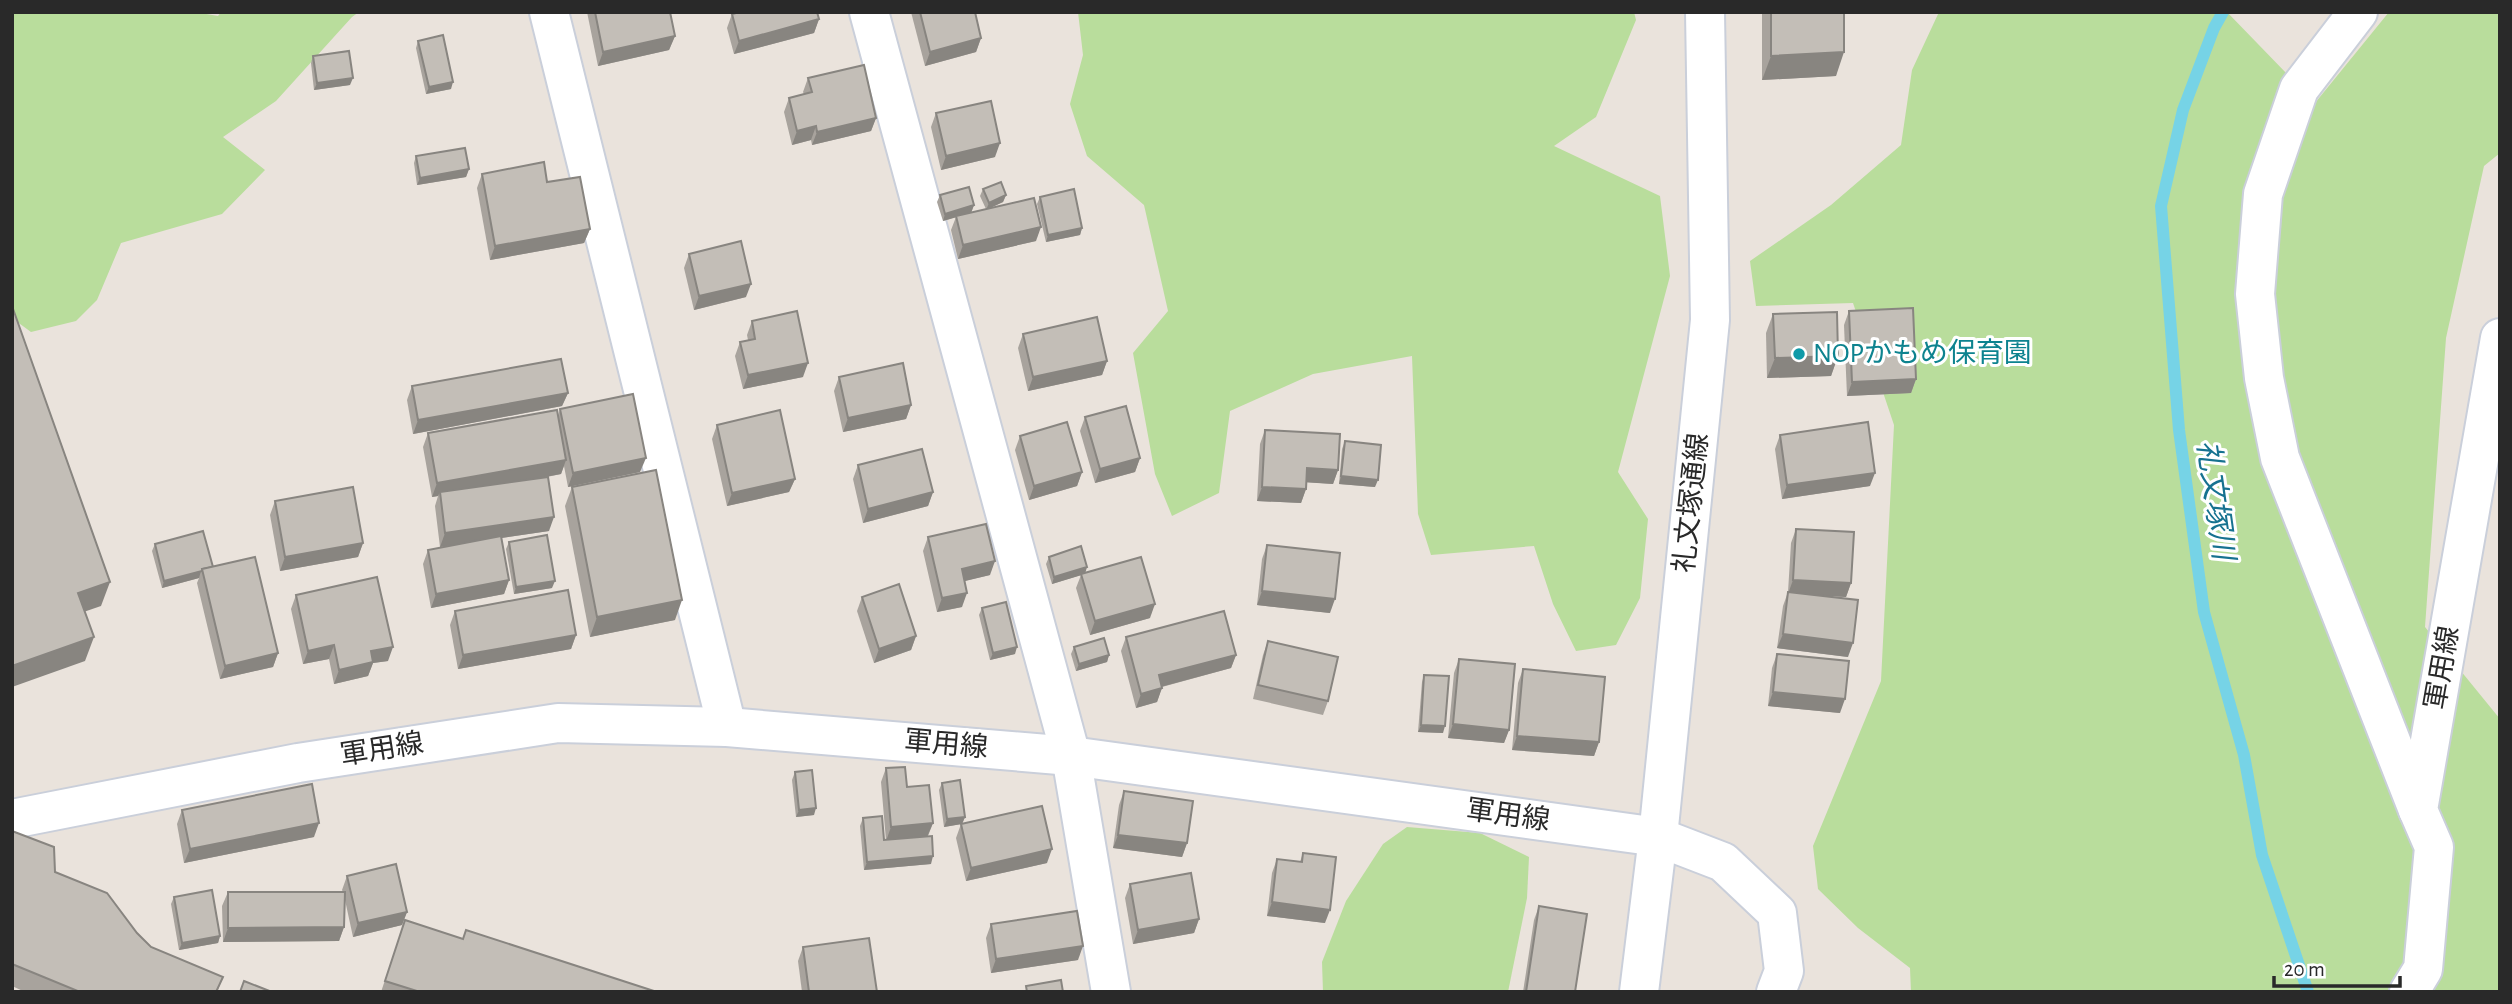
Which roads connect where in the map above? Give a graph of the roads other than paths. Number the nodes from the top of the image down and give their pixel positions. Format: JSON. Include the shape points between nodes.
{"nodes":[{"id":1,"x":548,"y":12,"type":"edge"},
{"id":2,"x":869,"y":12,"type":"edge"},
{"id":3,"x":1705,"y":12,"type":"edge"},
{"id":4,"x":2358,"y":12,"type":"edge"},
{"id":5,"x":2500,"y":338,"type":"edge"},
{"id":6,"x":727,"y":727,"type":"junction"},
{"id":7,"x":1071,"y":756,"type":"junction"},
{"id":8,"x":2418,"y":810,"type":"junction"},
{"id":9,"x":12,"y":819,"type":"edge"},
{"id":10,"x":1658,"y":837,"type":"junction"},
{"id":11,"x":1111,"y":992,"type":"edge"},
{"id":12,"x":1639,"y":992,"type":"edge"},
{"id":13,"x":1776,"y":992,"type":"edge"},
{"id":14,"x":2409,"y":992,"type":"edge"}],
"edges":[{"from":1,"to":6,"type":"street"},
{"from":2,"to":7,"type":"street"},
{"from":3,"to":10,"type":"street","name":"礼文塚通線","via":[[1710,320]]},
{"from":4,"to":8,"type":"street","via":[[2300,89],[2263,194],[2255,294],[2264,377],[2280,458]]},
{"from":5,"to":8,"type":"street","name":"軍用線"},
{"from":6,"to":7,"type":"street","name":"軍用線"},
{"from":6,"to":9,"type":"street","name":"軍用線","via":[[558,723],[298,763]]},
{"from":7,"to":10,"type":"street","name":"軍用線"},
{"from":7,"to":11,"type":"street"},
{"from":8,"to":14,"type":"street","via":[[2434,847],[2423,969]]},
{"from":10,"to":12,"type":"street","name":"礼文塚通線"},
{"from":10,"to":13,"type":"street","name":"軍用線","via":[[1723,862],[1777,913],[1784,971]]}]}
